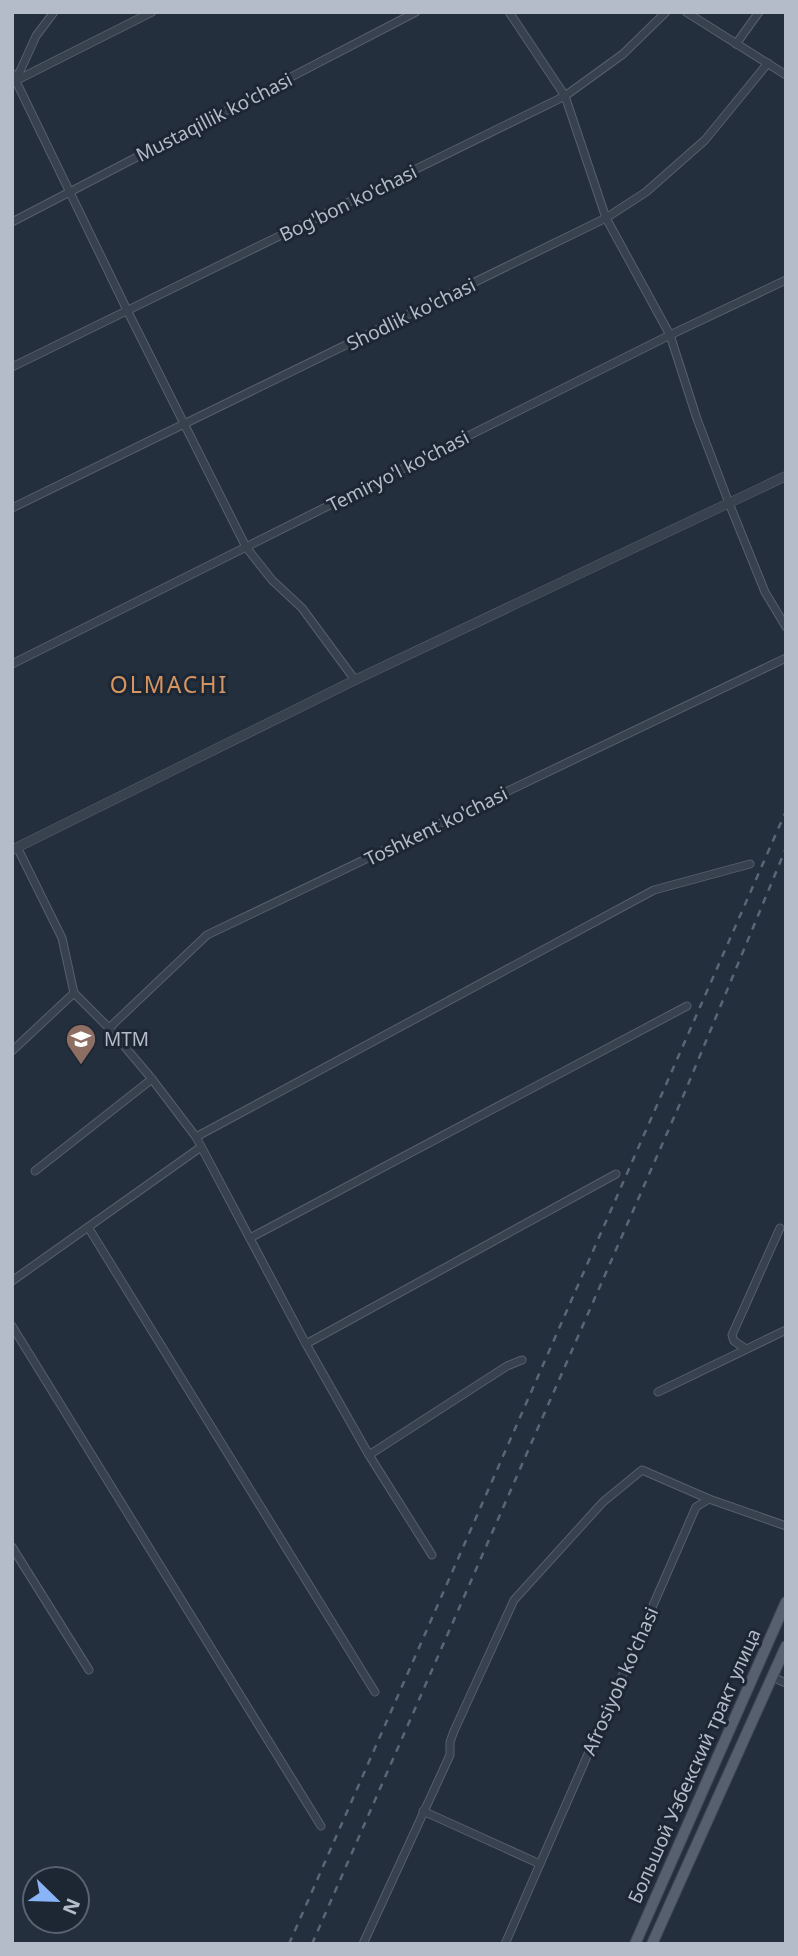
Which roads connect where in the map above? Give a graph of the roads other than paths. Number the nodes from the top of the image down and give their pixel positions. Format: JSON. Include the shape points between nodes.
{"nodes":[{"id":1,"x":54,"y":12,"type":"edge"},
{"id":2,"x":152,"y":12,"type":"edge"},
{"id":3,"x":416,"y":12,"type":"edge"},
{"id":4,"x":509,"y":12,"type":"edge"},
{"id":5,"x":666,"y":12,"type":"edge"},
{"id":6,"x":686,"y":12,"type":"edge"},
{"id":7,"x":759,"y":12,"type":"edge"},
{"id":8,"x":736,"y":44,"type":"junction"},
{"id":9,"x":768,"y":63,"type":"junction"},
{"id":10,"x":786,"y":75,"type":"edge"},
{"id":11,"x":13,"y":79,"type":"edge"},
{"id":12,"x":565,"y":96,"type":"junction"},
{"id":13,"x":69,"y":191,"type":"junction"},
{"id":14,"x":606,"y":218,"type":"junction"},
{"id":15,"x":12,"y":222,"type":"edge"},
{"id":16,"x":786,"y":280,"type":"edge"},
{"id":17,"x":128,"y":312,"type":"junction"},
{"id":18,"x":670,"y":335,"type":"junction"},
{"id":19,"x":12,"y":367,"type":"edge"},
{"id":20,"x":184,"y":424,"type":"junction"},
{"id":21,"x":786,"y":475,"type":"edge"},
{"id":22,"x":729,"y":503,"type":"junction"},
{"id":23,"x":12,"y":508,"type":"edge"},
{"id":24,"x":246,"y":547,"type":"junction"},
{"id":25,"x":786,"y":628,"type":"edge"},
{"id":26,"x":786,"y":658,"type":"edge"},
{"id":27,"x":12,"y":664,"type":"edge"},
{"id":28,"x":355,"y":680,"type":"junction"},
{"id":29,"x":15,"y":849,"type":"edge"},
{"id":30,"x":750,"y":864,"type":"dead end"},
{"id":31,"x":74,"y":993,"type":"junction"},
{"id":32,"x":687,"y":1006,"type":"dead end"},
{"id":33,"x":109,"y":1028,"type":"junction"},
{"id":34,"x":12,"y":1051,"type":"edge"},
{"id":35,"x":152,"y":1079,"type":"junction"},
{"id":36,"x":196,"y":1137,"type":"junction"},
{"id":37,"x":201,"y":1147,"type":"junction"},
{"id":38,"x":35,"y":1171,"type":"dead end"},
{"id":39,"x":616,"y":1174,"type":"dead end"},
{"id":40,"x":88,"y":1227,"type":"junction"},
{"id":41,"x":779,"y":1228,"type":"dead end"},
{"id":42,"x":250,"y":1238,"type":"junction"},
{"id":43,"x":12,"y":1281,"type":"edge"},
{"id":44,"x":12,"y":1326,"type":"edge"},
{"id":45,"x":786,"y":1331,"type":"edge"},
{"id":46,"x":306,"y":1343,"type":"junction"},
{"id":47,"x":746,"y":1349,"type":"junction"},
{"id":48,"x":523,"y":1360,"type":"dead end"},
{"id":49,"x":658,"y":1392,"type":"dead end"},
{"id":50,"x":369,"y":1455,"type":"junction"},
{"id":51,"x":709,"y":1499,"type":"junction"},
{"id":52,"x":786,"y":1526,"type":"edge"},
{"id":53,"x":12,"y":1546,"type":"edge"},
{"id":54,"x":432,"y":1555,"type":"dead end"},
{"id":55,"x":786,"y":1602,"type":"edge"},
{"id":56,"x":786,"y":1646,"type":"edge"},
{"id":57,"x":89,"y":1670,"type":"dead end"},
{"id":58,"x":772,"y":1677,"type":"junction"},
{"id":59,"x":786,"y":1683,"type":"edge"},
{"id":60,"x":374,"y":1692,"type":"dead end"},
{"id":61,"x":423,"y":1811,"type":"junction"},
{"id":62,"x":321,"y":1826,"type":"dead end"},
{"id":63,"x":540,"y":1864,"type":"junction"},
{"id":64,"x":363,"y":1944,"type":"edge"},
{"id":65,"x":505,"y":1944,"type":"edge"},
{"id":66,"x":635,"y":1944,"type":"edge"},
{"id":67,"x":652,"y":1944,"type":"edge"}],
"edges":[{"from":1,"to":11,"type":"street"},
{"from":2,"to":11,"type":"street"},
{"from":3,"to":13,"type":"street","name":"Mustaqillik ko'chasi"},
{"from":4,"to":12,"type":"street"},
{"from":5,"to":12,"type":"street","name":"Bog'bon ko'chasi","via":[[623,54]]},
{"from":6,"to":8,"type":"street"},
{"from":7,"to":8,"type":"street"},
{"from":8,"to":9,"type":"street"},
{"from":9,"to":10,"type":"street"},
{"from":9,"to":14,"type":"street","name":"Shodlik ko'chasi","via":[[705,140],[645,192]]},
{"from":11,"to":13,"type":"street"},
{"from":12,"to":14,"type":"street"},
{"from":12,"to":17,"type":"street","name":"Bog'bon ko'chasi"},
{"from":13,"to":15,"type":"street","name":"Mustaqillik ko'chasi"},
{"from":13,"to":17,"type":"street"},
{"from":14,"to":18,"type":"street"},
{"from":14,"to":20,"type":"street","name":"Shodlik ko'chasi"},
{"from":16,"to":18,"type":"street","name":"Temiryo'l ko'chasi"},
{"from":17,"to":19,"type":"street","name":"Bog'bon ko'chasi"},
{"from":17,"to":20,"type":"street"},
{"from":18,"to":22,"type":"street"},
{"from":18,"to":24,"type":"street","name":"Temiryo'l ko'chasi"},
{"from":20,"to":23,"type":"street","name":"Shodlik ko'chasi"},
{"from":20,"to":24,"type":"street"},
{"from":21,"to":22,"type":"street"},
{"from":22,"to":25,"type":"street","via":[[765,592]]},
{"from":22,"to":28,"type":"street"},
{"from":24,"to":27,"type":"street","name":"Temiryo'l ko'chasi"},
{"from":24,"to":28,"type":"street","via":[[302,608]]},
{"from":26,"to":33,"type":"street","name":"Toshkent ko'chasi","via":[[207,935]]},
{"from":28,"to":29,"type":"street"},
{"from":29,"to":31,"type":"street","via":[[62,938]]},
{"from":30,"to":36,"type":"street","via":[[654,890]]},
{"from":31,"to":33,"type":"street"},
{"from":31,"to":34,"type":"street"},
{"from":32,"to":42,"type":"street"},
{"from":33,"to":35,"type":"street"},
{"from":35,"to":36,"type":"street"},
{"from":35,"to":38,"type":"street"},
{"from":36,"to":37,"type":"street"},
{"from":37,"to":40,"type":"street"},
{"from":37,"to":42,"type":"street"},
{"from":39,"to":46,"type":"street"},
{"from":40,"to":43,"type":"street"},
{"from":40,"to":60,"type":"street"},
{"from":41,"to":47,"type":"street","via":[[732,1335]]},
{"from":42,"to":46,"type":"street"},
{"from":44,"to":62,"type":"street"},
{"from":45,"to":47,"type":"street"},
{"from":46,"to":50,"type":"street"},
{"from":47,"to":49,"type":"street"},
{"from":48,"to":50,"type":"street"},
{"from":50,"to":54,"type":"street"},
{"from":51,"to":52,"type":"street"},
{"from":51,"to":61,"type":"street","via":[[642,1470],[603,1502],[514,1600]]},
{"from":51,"to":63,"type":"street","name":"Afrosiyob ko'chasi","via":[[696,1507]]},
{"from":53,"to":57,"type":"street"},
{"from":55,"to":66,"type":"main road","name":"Большой Узбекский тракт улица"},
{"from":56,"to":58,"type":"main road","name":"Большой Узбекский тракт улица"},
{"from":58,"to":59,"type":"street"},
{"from":58,"to":67,"type":"main road","name":"Большой Узбекский тракт улица"},
{"from":61,"to":63,"type":"street"},
{"from":61,"to":64,"type":"street"},
{"from":63,"to":65,"type":"street","name":"Afrosiyob ko'chasi"}]}
